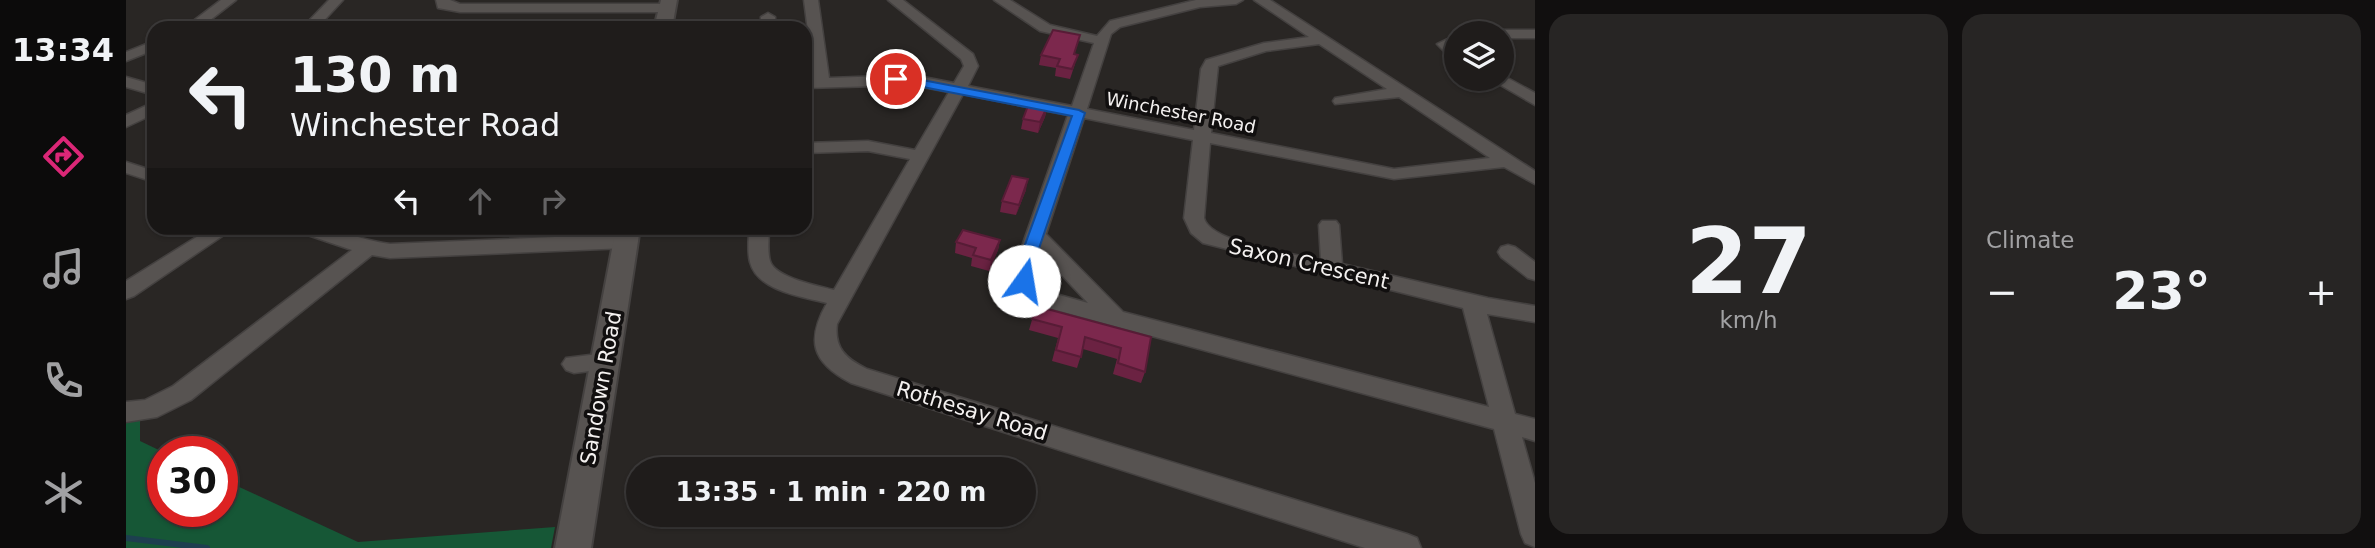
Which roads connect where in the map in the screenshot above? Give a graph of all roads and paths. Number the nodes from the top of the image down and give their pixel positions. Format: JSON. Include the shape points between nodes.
{"nodes":[{"id":1,"x":229,"y":0,"type":"edge"},
{"id":2,"x":336,"y":0,"type":"edge"},
{"id":3,"x":443,"y":0,"type":"edge"},
{"id":4,"x":811,"y":0,"type":"edge"},
{"id":5,"x":895,"y":0,"type":"edge"},
{"id":6,"x":1001,"y":0,"type":"edge"},
{"id":7,"x":1236,"y":0,"type":"edge"},
{"id":8,"x":1261,"y":0,"type":"edge"},
{"id":9,"x":1197,"y":2,"type":"edge"},
{"id":10,"x":560,"y":3,"type":"edge"},
{"id":11,"x":668,"y":4,"type":"edge"},
{"id":12,"x":200,"y":21,"type":"edge"},
{"id":13,"x":316,"y":21,"type":"edge"},
{"id":14,"x":810,"y":21,"type":"edge"},
{"id":15,"x":1514,"y":34,"type":"edge"},
{"id":16,"x":1535,"y":34,"type":"edge"},
{"id":17,"x":1321,"y":40,"type":"junction"},
{"id":18,"x":1102,"y":41,"type":"junction"},
{"id":19,"x":147,"y":48,"type":"edge"},
{"id":20,"x":126,"y":57,"type":"edge"},
{"id":21,"x":126,"y":82,"type":"edge"},
{"id":22,"x":813,"y":82,"type":"edge"},
{"id":23,"x":147,"y":88,"type":"edge"},
{"id":24,"x":1514,"y":88,"type":"edge"},
{"id":25,"x":959,"y":89,"type":"junction"},
{"id":26,"x":1401,"y":92,"type":"junction"},
{"id":27,"x":1535,"y":100,"type":"edge"},
{"id":28,"x":1341,"y":101,"type":"dead end"},
{"id":29,"x":147,"y":111,"type":"edge"},
{"id":30,"x":1079,"y":113,"type":"junction"},
{"id":31,"x":126,"y":122,"type":"edge"},
{"id":32,"x":1203,"y":137,"type":"junction"},
{"id":33,"x":812,"y":148,"type":"edge"},
{"id":34,"x":921,"y":156,"type":"junction"},
{"id":35,"x":1507,"y":161,"type":"junction"},
{"id":36,"x":126,"y":167,"type":"edge"},
{"id":37,"x":147,"y":174,"type":"edge"},
{"id":38,"x":1535,"y":179,"type":"edge"},
{"id":39,"x":1329,"y":225,"type":"dead end"},
{"id":40,"x":213,"y":235,"type":"edge"},
{"id":41,"x":328,"y":235,"type":"edge"},
{"id":42,"x":614,"y":235,"type":"edge"},
{"id":43,"x":627,"y":235,"type":"edge"},
{"id":44,"x":759,"y":235,"type":"edge"},
{"id":45,"x":1036,"y":236,"type":"junction"},
{"id":46,"x":368,"y":248,"type":"junction"},
{"id":47,"x":1508,"y":252,"type":"dead end"},
{"id":48,"x":1332,"y":270,"type":"junction"},
{"id":49,"x":1535,"y":272,"type":"edge"},
{"id":50,"x":126,"y":291,"type":"edge"},
{"id":51,"x":841,"y":299,"type":"junction"},
{"id":52,"x":1473,"y":303,"type":"junction"},
{"id":53,"x":1535,"y":314,"type":"edge"},
{"id":54,"x":1115,"y":317,"type":"junction"},
{"id":55,"x":606,"y":362,"type":"junction"},
{"id":56,"x":574,"y":364,"type":"dead end"},
{"id":57,"x":126,"y":412,"type":"edge"},
{"id":58,"x":1504,"y":422,"type":"junction"},
{"id":59,"x":1535,"y":430,"type":"edge"},
{"id":60,"x":1535,"y":534,"type":"edge"},
{"id":61,"x":573,"y":548,"type":"edge"},
{"id":62,"x":1407,"y":548,"type":"edge"}],
"edges":[{"from":1,"to":12,"type":"street"},
{"from":2,"to":13,"type":"street"},
{"from":3,"to":10,"type":"street","via":[[443,5],[460,8]]},
{"from":4,"to":14,"type":"street"},
{"from":5,"to":25,"type":"street","name":"Rothesay Road","via":[[968,57],[971,66]]},
{"from":6,"to":18,"type":"street","via":[[1045,28]]},
{"from":7,"to":9,"type":"street"},
{"from":8,"to":17,"type":"street"},
{"from":9,"to":18,"type":"street","via":[[1115,24]]},
{"from":10,"to":11,"type":"street"},
{"from":15,"to":16,"type":"street"},
{"from":17,"to":26,"type":"street"},
{"from":17,"to":32,"type":"street","name":"Saxon Crescent","via":[[1264,47],[1211,63]]},
{"from":18,"to":30,"type":"street"},
{"from":19,"to":20,"type":"street"},
{"from":21,"to":23,"type":"street"},
{"from":22,"to":25,"type":"street","name":"Winchester Road","via":[[896,79]]},
{"from":24,"to":27,"type":"street"},
{"from":25,"to":30,"type":"street","name":"Winchester Road"},
{"from":25,"to":34,"type":"street","name":"Rothesay Road"},
{"from":26,"to":28,"type":"street"},
{"from":26,"to":35,"type":"street"},
{"from":29,"to":31,"type":"street"},
{"from":30,"to":32,"type":"street","name":"Winchester Road"},
{"from":30,"to":45,"type":"street"},
{"from":32,"to":35,"type":"street","name":"Winchester Road","via":[[1394,174]]},
{"from":32,"to":48,"type":"street","name":"Saxon Crescent","via":[[1194,218],[1197,228],[1217,242]]},
{"from":33,"to":34,"type":"street","via":[[869,146]]},
{"from":34,"to":51,"type":"street","name":"Rothesay Road"},
{"from":35,"to":38,"type":"street"},
{"from":36,"to":37,"type":"street"},
{"from":39,"to":48,"type":"street"},
{"from":40,"to":50,"type":"street"},
{"from":41,"to":46,"type":"street"},
{"from":42,"to":46,"type":"street","via":[[409,251]]},
{"from":43,"to":55,"type":"street","name":"Sandown Road"},
{"from":44,"to":51,"type":"street","via":[[760,261],[768,275]]},
{"from":45,"to":54,"type":"street"},
{"from":45,"to":54,"type":"street","via":[[1023,272],[1027,287],[1045,299]]},
{"from":46,"to":57,"type":"street","via":[[182,393],[148,410]]},
{"from":47,"to":49,"type":"street"},
{"from":48,"to":52,"type":"street","name":"Saxon Crescent"},
{"from":51,"to":62,"type":"street","name":"Rothesay Road","via":[[827,324],[825,342],[833,359],[859,376]]},
{"from":52,"to":53,"type":"street","name":"Saxon Crescent"},
{"from":52,"to":58,"type":"street"},
{"from":54,"to":58,"type":"street"},
{"from":55,"to":56,"type":"street"},
{"from":55,"to":61,"type":"street","name":"Sandown Road"},
{"from":58,"to":59,"type":"street"},
{"from":58,"to":60,"type":"street"}]}
